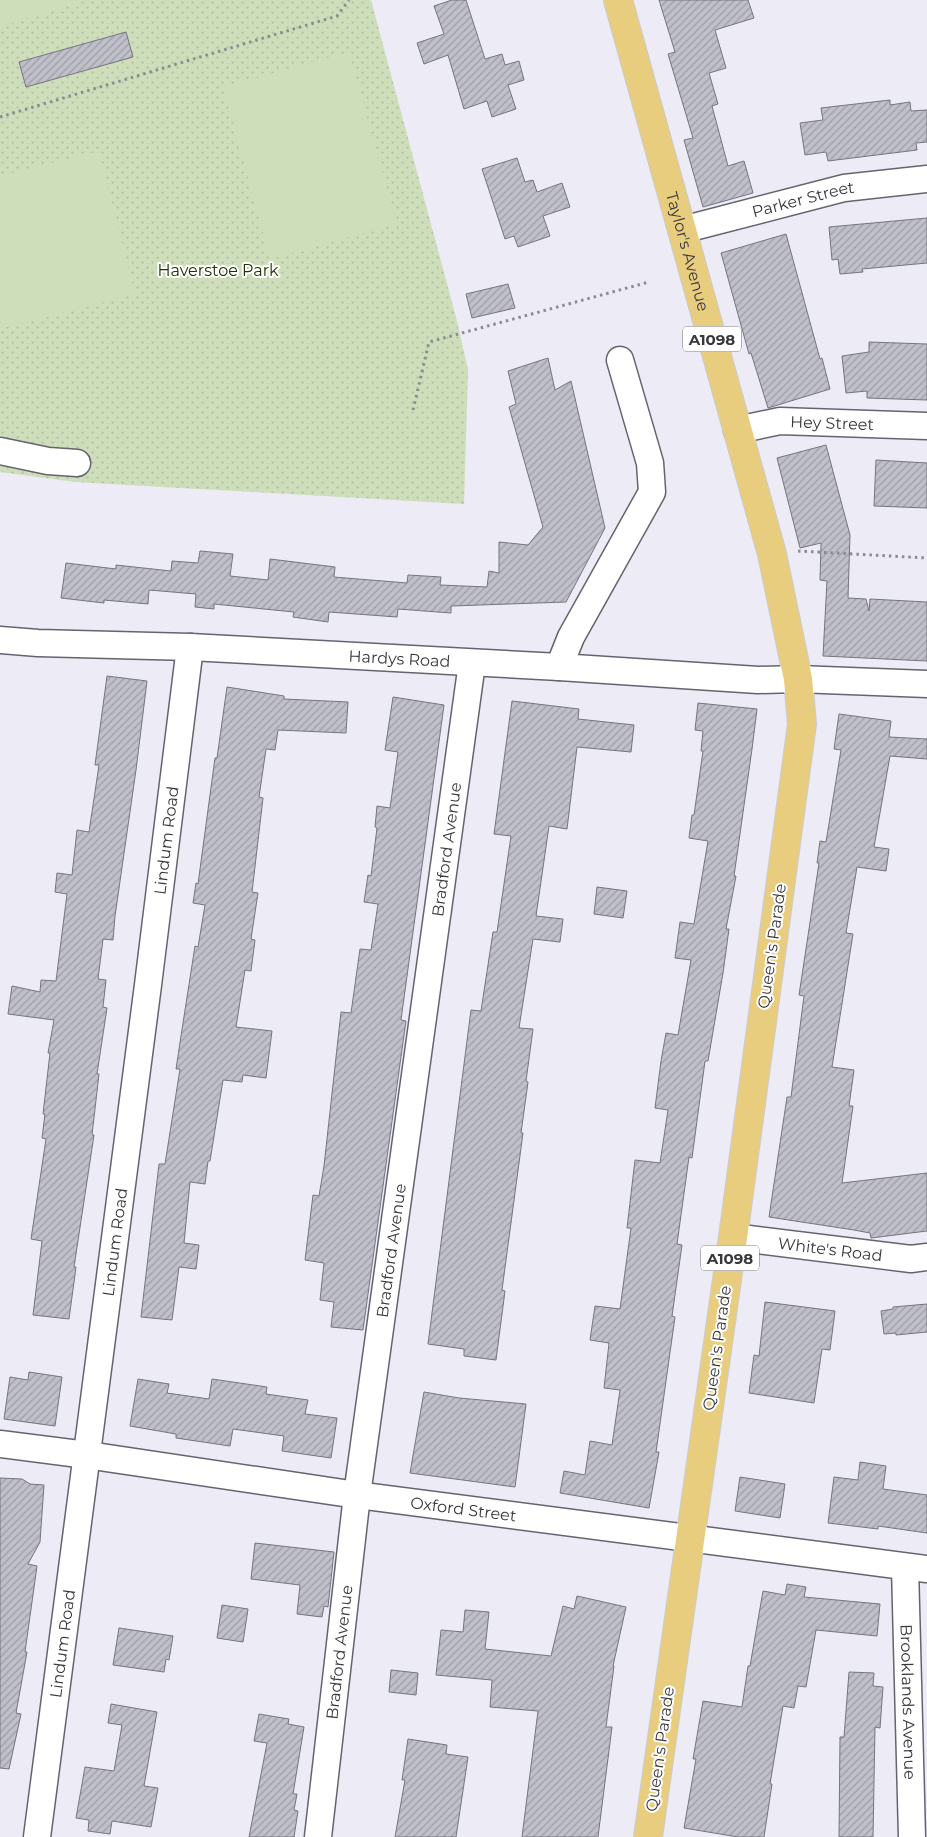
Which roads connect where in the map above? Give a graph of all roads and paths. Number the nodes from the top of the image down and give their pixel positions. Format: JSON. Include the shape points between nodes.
{"nodes":[{"id":1,"x":349,"y":0,"type":"edge"},
{"id":2,"x":618,"y":0,"type":"edge"},
{"id":3,"x":0,"y":117,"type":"edge"},
{"id":4,"x":927,"y":180,"type":"edge"},
{"id":5,"x":682,"y":230,"type":"junction"},
{"id":6,"x":649,"y":282,"type":"dead end"},
{"id":7,"x":620,"y":360,"type":"dead end"},
{"id":8,"x":413,"y":410,"type":"dead end"},
{"id":9,"x":927,"y":426,"type":"edge"},
{"id":10,"x":738,"y":430,"type":"junction"},
{"id":11,"x":0,"y":451,"type":"edge"},
{"id":12,"x":77,"y":463,"type":"dead end"},
{"id":13,"x":772,"y":554,"type":"junction"},
{"id":14,"x":927,"y":558,"type":"edge"},
{"id":15,"x":0,"y":640,"type":"edge"},
{"id":16,"x":190,"y":647,"type":"junction"},
{"id":17,"x":472,"y":664,"type":"junction"},
{"id":18,"x":559,"y":667,"type":"junction"},
{"id":19,"x":798,"y":679,"type":"junction"},
{"id":20,"x":927,"y":684,"type":"edge"},
{"id":21,"x":733,"y":1236,"type":"junction"},
{"id":22,"x":927,"y":1257,"type":"edge"},
{"id":23,"x":0,"y":1444,"type":"edge"},
{"id":24,"x":87,"y":1455,"type":"junction"},
{"id":25,"x":357,"y":1495,"type":"junction"},
{"id":26,"x":690,"y":1539,"type":"junction"},
{"id":27,"x":916,"y":1568,"type":"edge"},
{"id":28,"x":38,"y":1837,"type":"edge"},
{"id":29,"x":318,"y":1837,"type":"edge"},
{"id":30,"x":648,"y":1837,"type":"edge"},
{"id":31,"x":912,"y":1837,"type":"edge"}],
"edges":[{"from":1,"to":3,"type":"path","via":[[337,16]]},
{"from":2,"to":5,"type":"main road","name":"Taylor's Avenue","number":"A1098"},
{"from":4,"to":5,"type":"street","name":"Parker Street","via":[[844,188]]},
{"from":5,"to":10,"type":"main road","name":"Taylor's Avenue","number":"A1098"},
{"from":6,"to":8,"type":"path","via":[[429,342]]},
{"from":7,"to":18,"type":"street","via":[[650,463],[652,492],[579,622]]},
{"from":9,"to":10,"type":"street","name":"Hey Street","via":[[780,421]]},
{"from":10,"to":13,"type":"main road","name":"Taylor's Avenue","number":"A1098"},
{"from":11,"to":12,"type":"street"},
{"from":13,"to":14,"type":"path","via":[[796,551]]},
{"from":13,"to":19,"type":"main road","name":"Taylor's Avenue","number":"A1098"},
{"from":15,"to":16,"type":"street","name":"Hardys Road"},
{"from":16,"to":17,"type":"street","name":"Hardys Road"},
{"from":16,"to":24,"type":"street","name":"Lindum Road"},
{"from":17,"to":18,"type":"street","name":"Hardys Road"},
{"from":17,"to":25,"type":"street","name":"Bradford Avenue"},
{"from":18,"to":19,"type":"street","name":"Hardys Road","via":[[758,680]]},
{"from":19,"to":20,"type":"street","name":"Hardys Road"},
{"from":19,"to":21,"type":"main road","name":"Queen's Parade","number":"A1098","via":[[802,724]]},
{"from":21,"to":22,"type":"street","name":"White's Road","via":[[911,1258]]},
{"from":21,"to":26,"type":"main road","name":"Queen's Parade","number":"A1098"},
{"from":23,"to":24,"type":"street","name":"Oxford Street"},
{"from":24,"to":25,"type":"street","name":"Oxford Street"},
{"from":24,"to":28,"type":"street","name":"Lindum Road"},
{"from":25,"to":26,"type":"street","name":"Oxford Street"},
{"from":25,"to":29,"type":"street","name":"Bradford Avenue"},
{"from":26,"to":27,"type":"street","name":"Oxford Street"},
{"from":26,"to":30,"type":"main road","name":"Queen's Parade","number":"A1098"},
{"from":27,"to":31,"type":"street","name":"Brooklands Avenue"}]}
